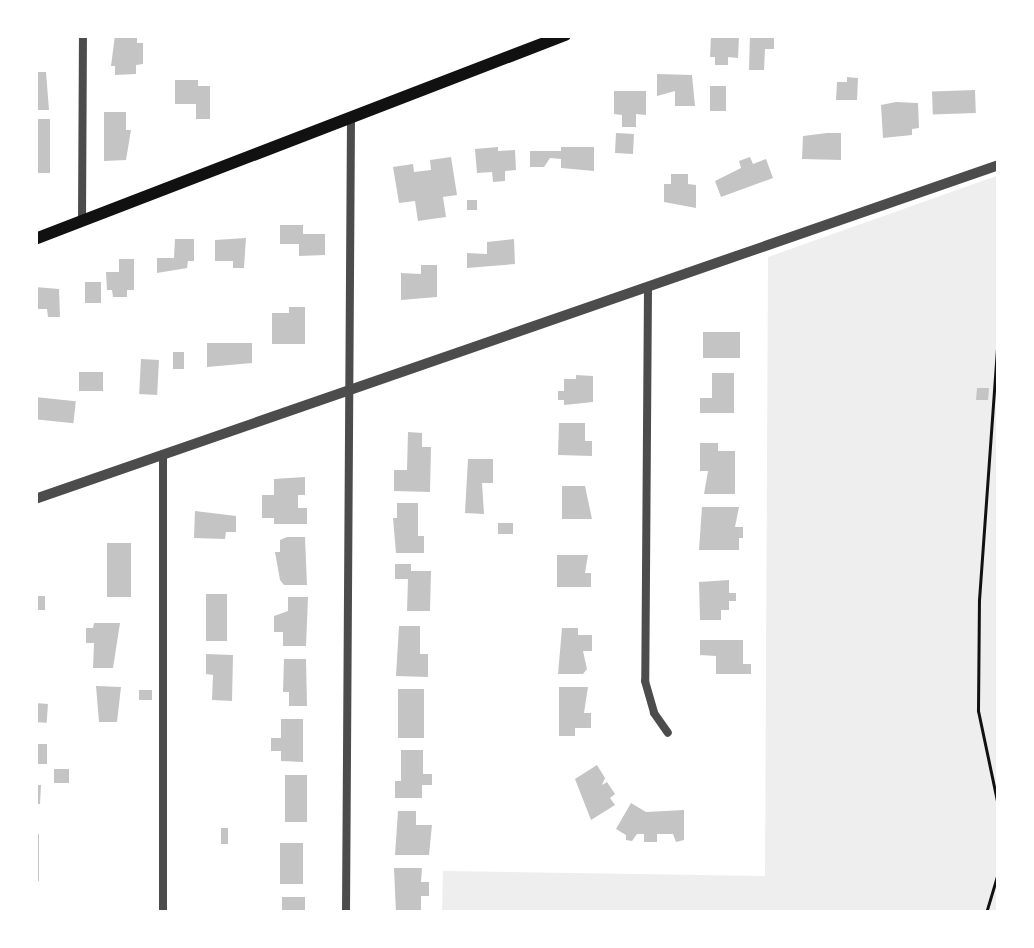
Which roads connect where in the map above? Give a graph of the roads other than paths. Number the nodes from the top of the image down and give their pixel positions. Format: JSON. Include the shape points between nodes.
{"nodes":[{"id":1,"x":83,"y":35,"type":"edge"},
{"id":2,"x":565,"y":35,"type":"edge"},
{"id":3,"x":351,"y":117,"type":"junction"},
{"id":4,"x":999,"y":165,"type":"edge"},
{"id":5,"x":82,"y":221,"type":"junction"},
{"id":6,"x":35,"y":239,"type":"edge"},
{"id":7,"x":648,"y":287,"type":"junction"},
{"id":8,"x":350,"y":388,"type":"junction"},
{"id":9,"x":164,"y":454,"type":"junction"},
{"id":10,"x":35,"y":498,"type":"edge"},
{"id":11,"x":668,"y":733,"type":"dead end"},
{"id":12,"x":163,"y":913,"type":"edge"},
{"id":13,"x":346,"y":913,"type":"edge"}],
"edges":[{"from":1,"to":5,"type":"street"},
{"from":2,"to":3,"type":"main road"},
{"from":3,"to":5,"type":"main road"},
{"from":3,"to":8,"type":"street"},
{"from":4,"to":7,"type":"street"},
{"from":5,"to":6,"type":"main road"},
{"from":7,"to":8,"type":"street"},
{"from":7,"to":11,"type":"street","via":[[645,682]]},
{"from":8,"to":9,"type":"street"},
{"from":8,"to":13,"type":"street"},
{"from":9,"to":10,"type":"street"},
{"from":9,"to":12,"type":"street"}]}
